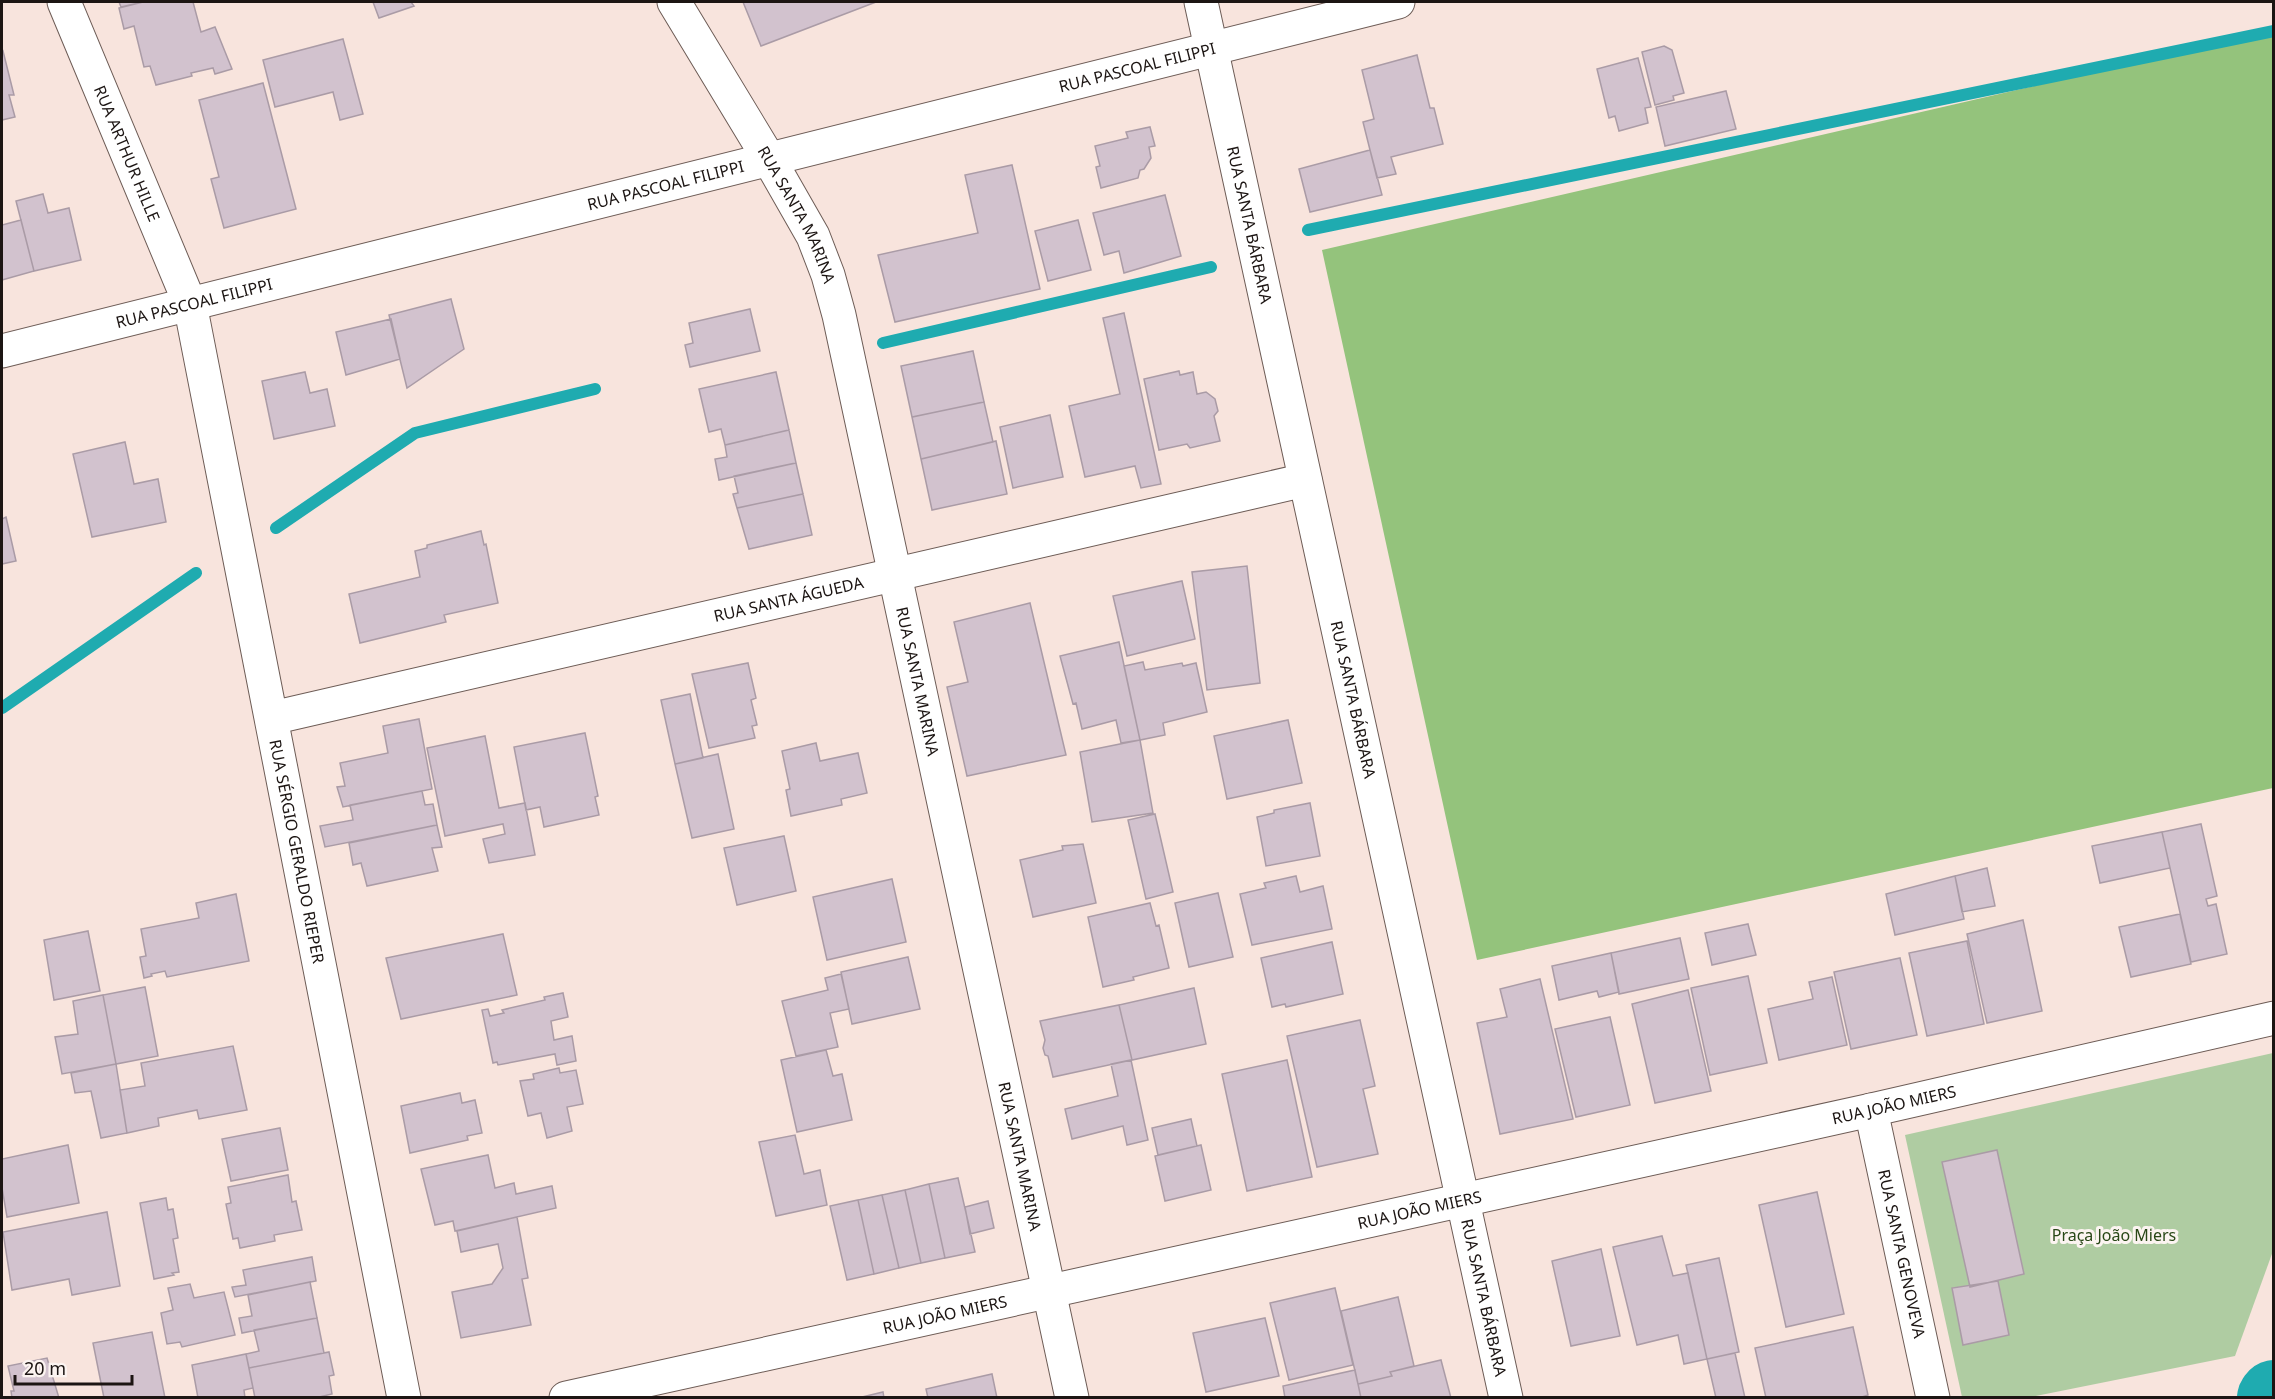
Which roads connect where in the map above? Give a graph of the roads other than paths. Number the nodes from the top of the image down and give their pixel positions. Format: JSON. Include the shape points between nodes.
{"nodes":[{"id":1,"x":64,"y":2,"type":"edge"},
{"id":2,"x":674,"y":2,"type":"edge"},
{"id":3,"x":1201,"y":2,"type":"edge"},
{"id":4,"x":1398,"y":2,"type":"edge"},
{"id":5,"x":1212,"y":48,"type":"junction"},
{"id":6,"x":770,"y":159,"type":"junction"},
{"id":7,"x":190,"y":304,"type":"junction"},
{"id":8,"x":2,"y":351,"type":"edge"},
{"id":9,"x":1305,"y":480,"type":"junction"},
{"id":10,"x":894,"y":575,"type":"junction"},
{"id":11,"x":272,"y":718,"type":"junction"},
{"id":12,"x":2274,"y":1018,"type":"edge"},
{"id":13,"x":1870,"y":1110,"type":"junction"},
{"id":14,"x":1463,"y":1200,"type":"junction"},
{"id":15,"x":1048,"y":1291,"type":"junction"},
{"id":16,"x":404,"y":1398,"type":"edge"},
{"id":17,"x":566,"y":1398,"type":"edge"},
{"id":18,"x":1072,"y":1398,"type":"edge"},
{"id":19,"x":1506,"y":1398,"type":"edge"},
{"id":20,"x":1933,"y":1398,"type":"edge"}],
"edges":[{"from":1,"to":7,"type":"street","name":"RUA ARTHUR HILLE"},
{"from":2,"to":6,"type":"street","name":"RUA SANTA MARINA"},
{"from":3,"to":5,"type":"street","name":"RUA SANTA BÁRBARA"},
{"from":4,"to":5,"type":"street","name":"RUA PASCOAL FILIPPI"},
{"from":5,"to":6,"type":"street","name":"RUA PASCOAL FILIPPI"},
{"from":5,"to":9,"type":"street","name":"RUA SANTA BÁRBARA"},
{"from":6,"to":7,"type":"street","name":"RUA PASCOAL FILIPPI"},
{"from":6,"to":10,"type":"street","name":"RUA SANTA MARINA","via":[[813,236],[828,275]]},
{"from":7,"to":8,"type":"street","name":"RUA PASCOAL FILIPPI"},
{"from":7,"to":11,"type":"street","name":"RUA SÉRGIO GERALDO RIEPER"},
{"from":9,"to":10,"type":"street","name":"RUA SANTA ÁGUEDA"},
{"from":9,"to":14,"type":"street","name":"RUA SANTA BÁRBARA"},
{"from":10,"to":11,"type":"street","name":"RUA SANTA ÁGUEDA"},
{"from":10,"to":15,"type":"street","name":"RUA SANTA MARINA"},
{"from":11,"to":16,"type":"street","name":"RUA SÉRGIO GERALDO RIEPER"},
{"from":12,"to":13,"type":"street","name":"RUA JOÃO MIERS"},
{"from":13,"to":14,"type":"street","name":"RUA JOÃO MIERS"},
{"from":13,"to":20,"type":"street","name":"RUA SANTA GENOVEVA"},
{"from":14,"to":15,"type":"street","name":"RUA JOÃO MIERS"},
{"from":14,"to":19,"type":"street","name":"RUA SANTA BÁRBARA"},
{"from":15,"to":17,"type":"street","name":"RUA JOÃO MIERS"},
{"from":15,"to":18,"type":"street","name":"RUA SANTA MARINA"}]}
